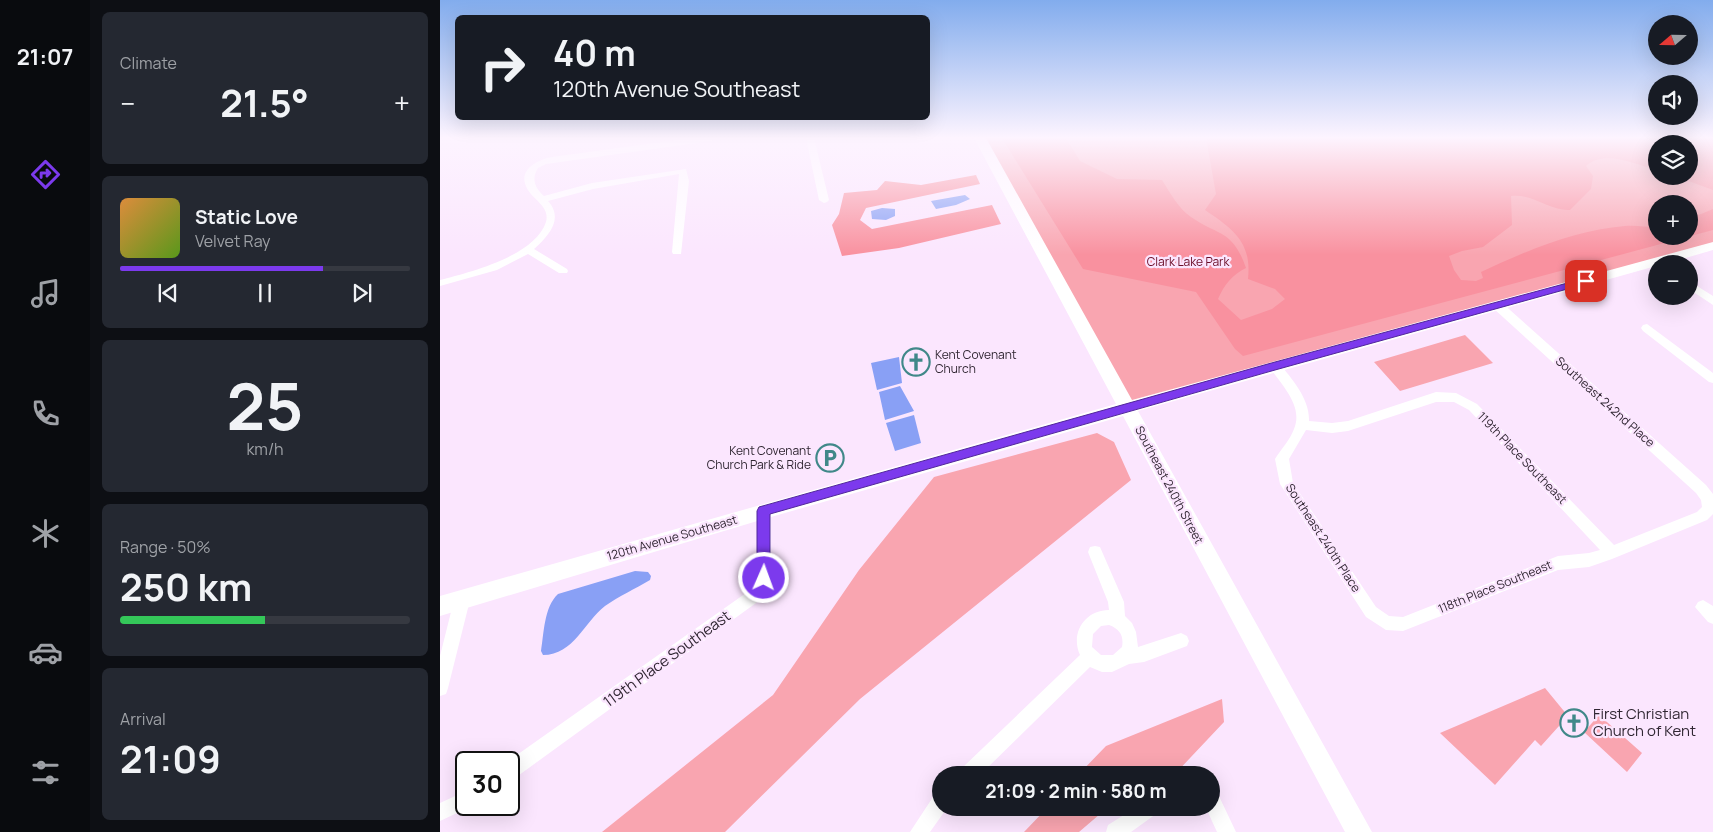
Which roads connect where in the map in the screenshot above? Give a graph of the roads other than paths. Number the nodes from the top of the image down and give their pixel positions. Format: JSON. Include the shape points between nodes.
{"nodes":[{"id":1,"x":531,"y":177,"type":"edge"},
{"id":2,"x":648,"y":177,"type":"edge"},
{"id":3,"x":684,"y":177,"type":"edge"},
{"id":4,"x":819,"y":177,"type":"edge"},
{"id":5,"x":1001,"y":177,"type":"edge"},
{"id":6,"x":544,"y":199,"type":"junction"},
{"id":7,"x":824,"y":200,"type":"dead end"},
{"id":8,"x":1713,"y":246,"type":"edge"},
{"id":9,"x":529,"y":250,"type":"junction"},
{"id":10,"x":677,"y":252,"type":"dead end"},
{"id":11,"x":1684,"y":255,"type":"edge"},
{"id":12,"x":1648,"y":266,"type":"edge"},
{"id":13,"x":563,"y":271,"type":"dead end"},
{"id":14,"x":440,"y":283,"type":"edge"},
{"id":15,"x":1698,"y":290,"type":"edge"},
{"id":16,"x":1713,"y":301,"type":"edge"},
{"id":17,"x":1497,"y":305,"type":"junction"},
{"id":18,"x":1647,"y":328,"type":"dead end"},
{"id":19,"x":1275,"y":366,"type":"junction"},
{"id":20,"x":1713,"y":379,"type":"edge"},
{"id":21,"x":1127,"y":408,"type":"junction"},
{"id":22,"x":1302,"y":425,"type":"junction"},
{"id":23,"x":1708,"y":502,"type":"joint"},
{"id":24,"x":764,"y":511,"type":"junction"},
{"id":25,"x":1095,"y":552,"type":"dead end"},
{"id":26,"x":1612,"y":552,"type":"junction"},
{"id":27,"x":462,"y":600,"type":"junction"},
{"id":28,"x":440,"y":606,"type":"edge"},
{"id":29,"x":1118,"y":621,"type":"junction"},
{"id":30,"x":1386,"y":622,"type":"joint"},
{"id":31,"x":1181,"y":641,"type":"dead end"},
{"id":32,"x":1090,"y":656,"type":"junction"},
{"id":33,"x":1125,"y":656,"type":"junction"},
{"id":34,"x":440,"y":688,"type":"edge"},
{"id":35,"x":520,"y":764,"type":"edge"},
{"id":36,"x":976,"y":766,"type":"edge"},
{"id":37,"x":455,"y":805,"type":"edge"},
{"id":38,"x":440,"y":812,"type":"edge"},
{"id":39,"x":932,"y":813,"type":"edge"},
{"id":40,"x":1140,"y":816,"type":"edge"},
{"id":41,"x":1219,"y":816,"type":"edge"},
{"id":42,"x":1123,"y":829,"type":"edge"},
{"id":43,"x":919,"y":832,"type":"edge"},
{"id":44,"x":1227,"y":832,"type":"edge"},
{"id":45,"x":1359,"y":832,"type":"edge"}],
"edges":[{"from":1,"to":6,"type":"street","via":[[532,188]]},
{"from":2,"to":6,"type":"street","via":[[592,186]]},
{"from":3,"to":10,"type":"street"},
{"from":4,"to":7,"type":"street"},
{"from":5,"to":21,"type":"street","name":"Southeast 240th Street"},
{"from":6,"to":9,"type":"street","via":[[552,220]]},
{"from":8,"to":11,"type":"street","name":"120th Avenue Southeast"},
{"from":9,"to":13,"type":"street"},
{"from":9,"to":14,"type":"street","via":[[490,269]]},
{"from":12,"to":17,"type":"street","name":"120th Avenue Southeast"},
{"from":15,"to":16,"type":"street"},
{"from":17,"to":19,"type":"street","name":"120th Avenue Southeast"},
{"from":17,"to":23,"type":"street","name":"Southeast 242nd Place","via":[[1682,471],[1701,489]]},
{"from":18,"to":20,"type":"street"},
{"from":19,"to":21,"type":"street","name":"120th Avenue Southeast"},
{"from":19,"to":22,"type":"street","via":[[1294,393],[1302,413]]},
{"from":21,"to":24,"type":"street","name":"120th Avenue Southeast"},
{"from":21,"to":45,"type":"street","name":"Southeast 240th Street"},
{"from":22,"to":26,"type":"street","name":"119th Place Southeast","via":[[1348,426],[1436,397],[1462,400],[1488,422]]},
{"from":22,"to":30,"type":"street","name":"Southeast 240th Place","via":[[1282,459],[1287,484],[1371,612]]},
{"from":23,"to":26,"type":"street","name":"118th Place Southeast","via":[[1709,509],[1702,516]]},
{"from":24,"to":27,"type":"street","name":"120th Avenue Southeast"},
{"from":24,"to":35,"type":"street","name":"119th Place Southeast","via":[[764,578],[751,598]]},
{"from":25,"to":29,"type":"street","via":[[1116,602]]},
{"from":26,"to":30,"type":"street","name":"118th Place Southeast","via":[[1589,560],[1558,563],[1403,624]]},
{"from":27,"to":28,"type":"street","name":"120th Avenue Southeast"},
{"from":27,"to":34,"type":"street"},
{"from":29,"to":32,"type":"street","via":[[1097,619],[1086,629],[1083,643]]},
{"from":29,"to":33,"type":"street","via":[[1128,630],[1130,637]]},
{"from":31,"to":33,"type":"street","via":[[1144,654]]},
{"from":32,"to":33,"type":"street","via":[[1096,661],[1112,663]]},
{"from":32,"to":36,"type":"street"},
{"from":37,"to":38,"type":"street"},
{"from":39,"to":43,"type":"street"},
{"from":40,"to":42,"type":"street"},
{"from":41,"to":44,"type":"street"}]}
